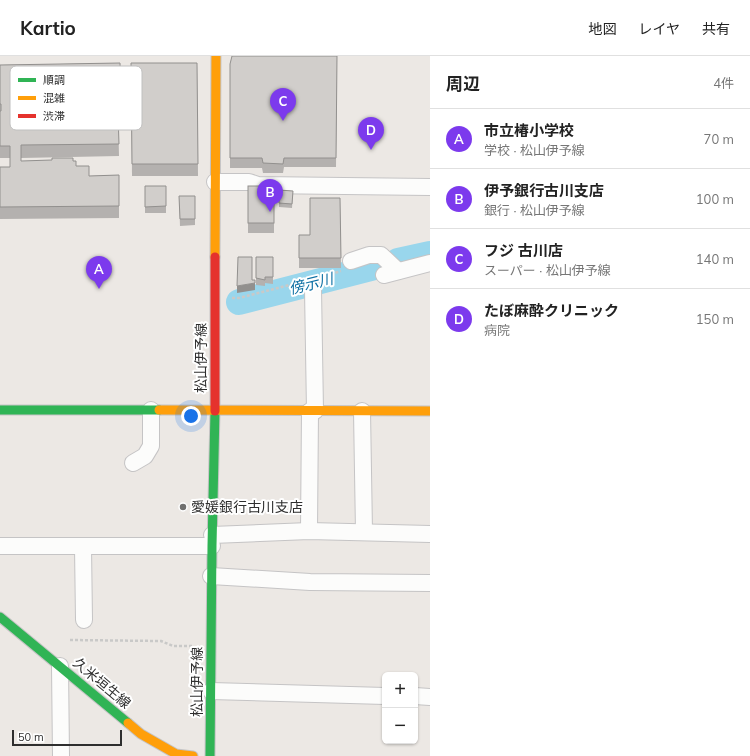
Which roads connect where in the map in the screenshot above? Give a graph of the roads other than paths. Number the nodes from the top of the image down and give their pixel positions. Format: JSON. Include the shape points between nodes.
{"nodes":[{"id":1,"x":216,"y":56,"type":"edge"},
{"id":2,"x":215,"y":182,"type":"junction"},
{"id":3,"x":430,"y":187,"type":"edge"},
{"id":4,"x":351,"y":262,"type":"dead end"},
{"id":5,"x":430,"y":263,"type":"edge"},
{"id":6,"x":313,"y":288,"type":"dead end"},
{"id":7,"x":0,"y":410,"type":"edge"},
{"id":8,"x":151,"y":410,"type":"junction"},
{"id":9,"x":215,"y":410,"type":"junction"},
{"id":10,"x":313,"y":411,"type":"junction"},
{"id":11,"x":362,"y":411,"type":"junction"},
{"id":12,"x":430,"y":411,"type":"edge"},
{"id":13,"x":133,"y":463,"type":"dead end"},
{"id":14,"x":309,"y":531,"type":"junction"},
{"id":15,"x":364,"y":532,"type":"junction"},
{"id":16,"x":430,"y":534,"type":"edge"},
{"id":17,"x":212,"y":540,"type":"junction"},
{"id":18,"x":0,"y":546,"type":"edge"},
{"id":19,"x":83,"y":547,"type":"junction"},
{"id":20,"x":212,"y":576,"type":"junction"},
{"id":21,"x":430,"y":584,"type":"edge"},
{"id":22,"x":0,"y":617,"type":"edge"},
{"id":23,"x":84,"y":620,"type":"dead end"},
{"id":24,"x":60,"y":666,"type":"junction"},
{"id":25,"x":211,"y":691,"type":"junction"},
{"id":26,"x":382,"y":696,"type":"edge"},
{"id":27,"x":418,"y":696,"type":"edge"},
{"id":28,"x":430,"y":697,"type":"edge"},
{"id":29,"x":61,"y":756,"type":"edge"},
{"id":30,"x":193,"y":756,"type":"edge"},
{"id":31,"x":210,"y":756,"type":"edge"}],
"edges":[{"from":1,"to":2,"type":"main road","name":"松山伊予線"},
{"from":2,"to":3,"type":"street"},
{"from":2,"to":9,"type":"main road","name":"松山伊予線"},
{"from":4,"to":5,"type":"street","via":[[369,255],[381,255],[391,273]]},
{"from":6,"to":10,"type":"street"},
{"from":7,"to":8,"type":"main road"},
{"from":8,"to":9,"type":"main road"},
{"from":8,"to":13,"type":"street","via":[[151,446],[145,456]]},
{"from":9,"to":10,"type":"main road"},
{"from":9,"to":17,"type":"main road","name":"松山伊予線"},
{"from":10,"to":11,"type":"main road"},
{"from":10,"to":14,"type":"street"},
{"from":11,"to":12,"type":"main road"},
{"from":11,"to":15,"type":"street"},
{"from":14,"to":15,"type":"street"},
{"from":14,"to":17,"type":"street"},
{"from":15,"to":16,"type":"street"},
{"from":17,"to":19,"type":"street"},
{"from":17,"to":20,"type":"main road","name":"松山伊予線"},
{"from":18,"to":19,"type":"street"},
{"from":19,"to":23,"type":"street"},
{"from":20,"to":21,"type":"street","via":[[310,582]]},
{"from":20,"to":25,"type":"main road","name":"松山伊予線"},
{"from":22,"to":24,"type":"main road","name":"久米垣生線"},
{"from":24,"to":29,"type":"street"},
{"from":24,"to":30,"type":"main road","name":"久米垣生線","via":[[141,734],[176,754]]},
{"from":25,"to":26,"type":"street"},
{"from":25,"to":31,"type":"main road","name":"松山伊予線"},
{"from":27,"to":28,"type":"street"}]}
